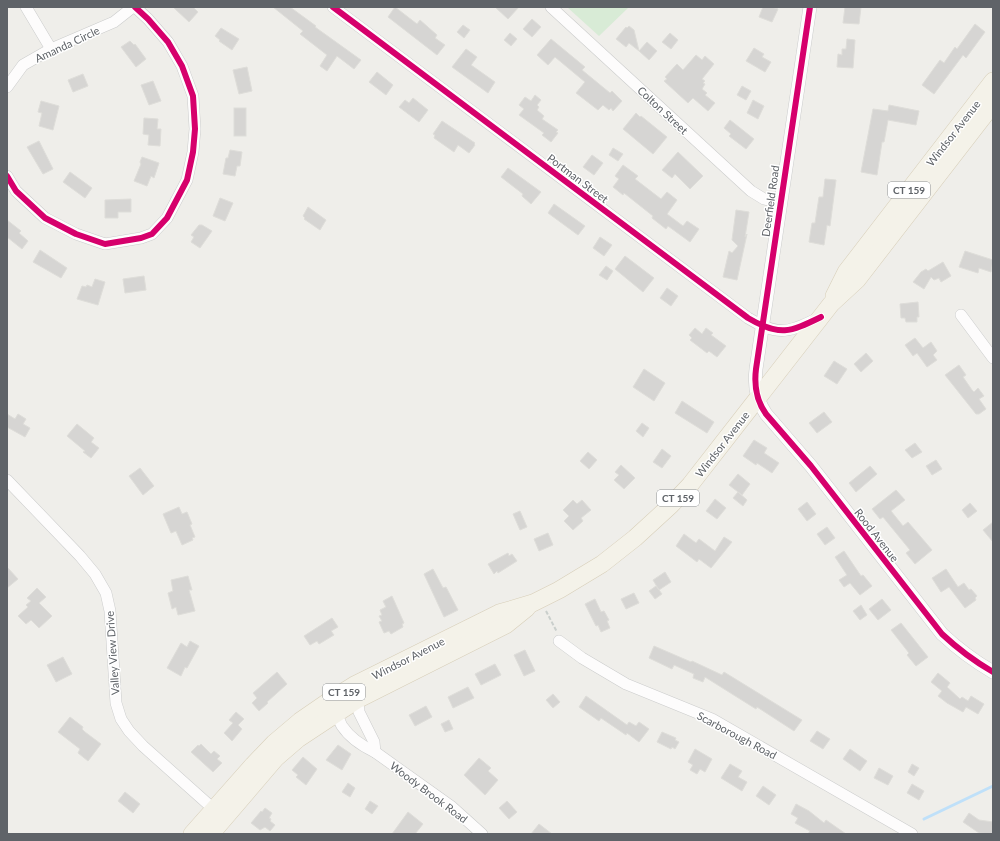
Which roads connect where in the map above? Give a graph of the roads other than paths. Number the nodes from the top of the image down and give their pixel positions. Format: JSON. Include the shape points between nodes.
{"nodes":[{"id":1,"x":26,"y":7,"type":"edge"},
{"id":2,"x":134,"y":7,"type":"edge"},
{"id":3,"x":333,"y":7,"type":"edge"},
{"id":4,"x":551,"y":7,"type":"edge"},
{"id":5,"x":810,"y":7,"type":"edge"},
{"id":6,"x":51,"y":49,"type":"junction"},
{"id":7,"x":993,"y":81,"type":"edge"},
{"id":8,"x":7,"y":87,"type":"edge"},
{"id":9,"x":993,"y":104,"type":"edge"},
{"id":10,"x":7,"y":176,"type":"edge"},
{"id":11,"x":780,"y":203,"type":"junction"},
{"id":12,"x":826,"y":310,"type":"junction"},
{"id":13,"x":961,"y":315,"type":"dead end"},
{"id":14,"x":762,"y":326,"type":"junction"},
{"id":15,"x":993,"y":358,"type":"edge"},
{"id":16,"x":758,"y":398,"type":"junction"},
{"id":17,"x":7,"y":480,"type":"edge"},
{"id":18,"x":559,"y":641,"type":"road end"},
{"id":19,"x":993,"y":672,"type":"edge"},
{"id":20,"x":357,"y":692,"type":"junction"},
{"id":21,"x":334,"y":706,"type":"junction"},
{"id":22,"x":375,"y":752,"type":"junction"},
{"id":23,"x":220,"y":814,"type":"junction"},
{"id":24,"x":192,"y":834,"type":"edge"},
{"id":25,"x":211,"y":834,"type":"edge"},
{"id":26,"x":482,"y":834,"type":"edge"},
{"id":27,"x":912,"y":834,"type":"edge"}],
"edges":[{"from":1,"to":6,"type":"street"},
{"from":2,"to":6,"type":"street","name":"Amanda Circle","via":[[114,22]]},
{"from":2,"to":10,"type":"street","name":"Amanda Circle","via":[[148,18],[168,42],[182,66],[193,96],[193,152],[187,180],[167,218],[152,234],[105,244],[76,234],[45,218],[16,191]]},
{"from":3,"to":14,"type":"street","name":"Portman Street","via":[[728,304]]},
{"from":4,"to":11,"type":"street","name":"Colton Street","via":[[742,183],[759,196]]},
{"from":5,"to":11,"type":"street","name":"Deerfield Road"},
{"from":6,"to":8,"type":"street","name":"Amanda Circle","via":[[23,65]]},
{"from":7,"to":12,"type":"main road","name":"Windsor Avenue","number":"CT 159","via":[[846,272]]},
{"from":9,"to":12,"type":"main road","name":"Windsor Avenue","number":"CT 159","via":[[857,280]]},
{"from":11,"to":14,"type":"street","name":"Deerfield Road"},
{"from":12,"to":14,"type":"street","name":"Portman Street","via":[[796,329],[774,330]]},
{"from":12,"to":16,"type":"main road","name":"Windsor Avenue","number":"CT 159"},
{"from":13,"to":15,"type":"street"},
{"from":14,"to":16,"type":"street","name":"Deerfield Road","via":[[755,375]]},
{"from":16,"to":19,"type":"street","name":"Rood Avenue","via":[[766,414],[807,461],[942,634],[978,664]]},
{"from":16,"to":20,"type":"main road","name":"Windsor Avenue","number":"CT 159","via":[[694,480],[655,520],[602,564],[537,601],[499,613]]},
{"from":17,"to":23,"type":"street","name":"Valley View Drive","via":[[80,556],[106,593],[110,611],[116,703],[129,731]]},
{"from":18,"to":27,"type":"street","name":"Scarborough Road","via":[[626,684],[712,719]]},
{"from":20,"to":21,"type":"main road","name":"Windsor Avenue","number":"CT 159"},
{"from":20,"to":22,"type":"street","via":[[359,712],[374,742]]},
{"from":21,"to":22,"type":"street","name":"Woody Brook Road","via":[[342,725],[353,739]]},
{"from":21,"to":23,"type":"main road","name":"Windsor Avenue","number":"CT 159","via":[[300,721],[274,743],[253,765]]},
{"from":22,"to":26,"type":"street","name":"Woody Brook Road","via":[[452,807]]},
{"from":23,"to":24,"type":"main road","name":"Windsor Avenue","number":"CT 159"},
{"from":23,"to":25,"type":"main road","name":"Windsor Avenue","number":"CT 159"}]}
